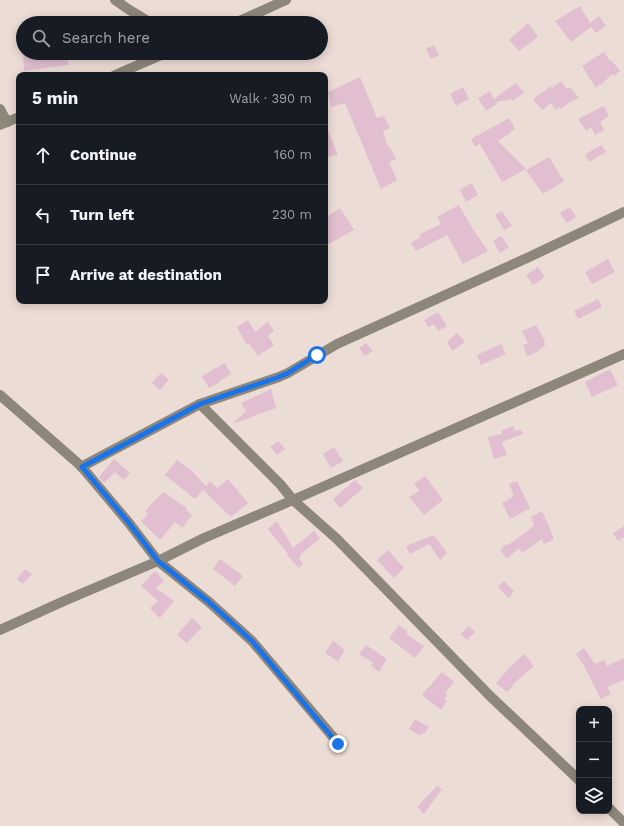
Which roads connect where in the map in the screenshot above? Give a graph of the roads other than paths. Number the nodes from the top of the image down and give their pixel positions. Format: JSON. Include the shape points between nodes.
{"nodes":[{"id":1,"x":115,"y":0,"type":"edge"},
{"id":2,"x":286,"y":0,"type":"edge"},
{"id":3,"x":140,"y":16,"type":"edge"},
{"id":4,"x":251,"y":16,"type":"edge"},
{"id":5,"x":150,"y":60,"type":"edge"},
{"id":6,"x":122,"y":72,"type":"edge"},
{"id":7,"x":0,"y":109,"type":"edge"},
{"id":8,"x":16,"y":118,"type":"edge"},
{"id":9,"x":3,"y":123,"type":"edge"},
{"id":10,"x":624,"y":212,"type":"edge"},
{"id":11,"x":624,"y":354,"type":"edge"},
{"id":12,"x":0,"y":395,"type":"edge"},
{"id":13,"x":200,"y":404,"type":"junction"},
{"id":14,"x":82,"y":467,"type":"junction"},
{"id":15,"x":293,"y":500,"type":"junction"},
{"id":16,"x":158,"y":561,"type":"junction"},
{"id":17,"x":0,"y":630,"type":"edge"},
{"id":18,"x":338,"y":744,"type":"dead end"},
{"id":19,"x":577,"y":778,"type":"edge"},
{"id":20,"x":612,"y":811,"type":"edge"},
{"id":21,"x":624,"y":823,"type":"edge"}],
"edges":[{"from":1,"to":3,"type":"street"},
{"from":2,"to":4,"type":"street"},
{"from":5,"to":6,"type":"street"},
{"from":7,"to":9,"type":"street"},
{"from":8,"to":9,"type":"street"},
{"from":10,"to":13,"type":"street","via":[[337,344],[288,373]]},
{"from":11,"to":15,"type":"street"},
{"from":12,"to":14,"type":"street"},
{"from":13,"to":14,"type":"street"},
{"from":13,"to":15,"type":"street"},
{"from":14,"to":16,"type":"street"},
{"from":15,"to":16,"type":"street","via":[[204,538]]},
{"from":15,"to":19,"type":"street","via":[[337,539],[490,696]]},
{"from":16,"to":17,"type":"street"},
{"from":16,"to":18,"type":"street","via":[[252,641]]},
{"from":20,"to":21,"type":"street"}]}
